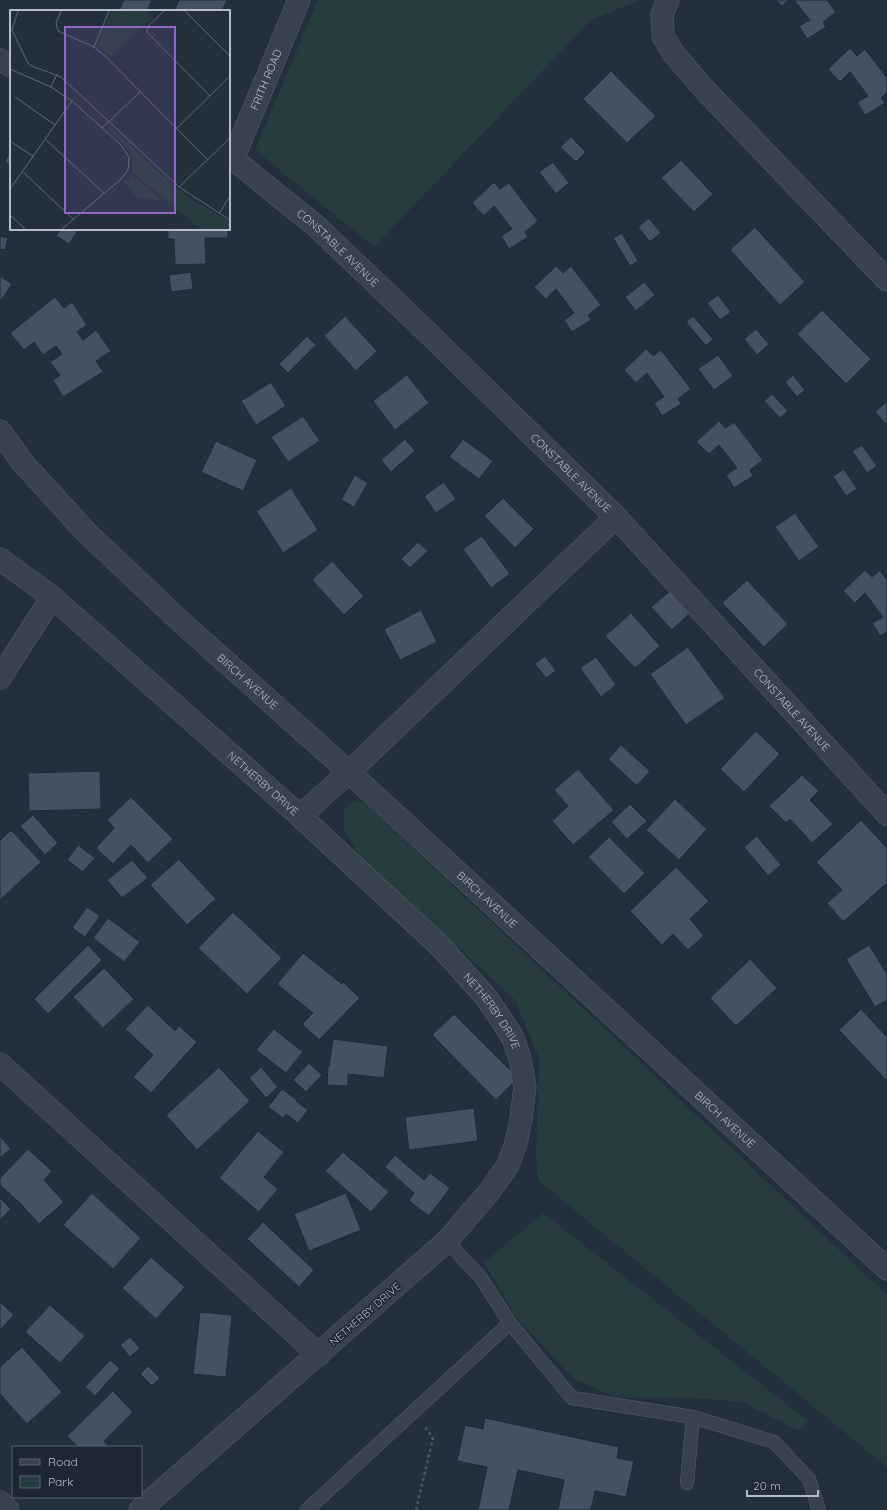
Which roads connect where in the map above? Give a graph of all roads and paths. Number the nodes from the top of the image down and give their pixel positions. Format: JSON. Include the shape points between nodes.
{"nodes":[{"id":1,"x":299,"y":0,"type":"edge"},
{"id":2,"x":668,"y":0,"type":"edge"},
{"id":3,"x":0,"y":60,"type":"edge"},
{"id":4,"x":10,"y":65,"type":"edge"},
{"id":5,"x":231,"y":158,"type":"edge"},
{"id":6,"x":887,"y":280,"type":"edge"},
{"id":7,"x":0,"y":431,"type":"edge"},
{"id":8,"x":616,"y":517,"type":"junction"},
{"id":9,"x":0,"y":559,"type":"edge"},
{"id":10,"x":52,"y":597,"type":"junction"},
{"id":11,"x":0,"y":678,"type":"edge"},
{"id":12,"x":349,"y":772,"type":"junction"},
{"id":13,"x":887,"y":814,"type":"edge"},
{"id":14,"x":300,"y":816,"type":"junction"},
{"id":15,"x":0,"y":1064,"type":"edge"},
{"id":16,"x":447,"y":1241,"type":"junction"},
{"id":17,"x":887,"y":1269,"type":"edge"},
{"id":18,"x":510,"y":1323,"type":"junction"},
{"id":19,"x":319,"y":1355,"type":"junction"},
{"id":20,"x":414,"y":1411,"type":"junction"},
{"id":21,"x":693,"y":1418,"type":"junction"},
{"id":22,"x":687,"y":1483,"type":"dead end"},
{"id":23,"x":0,"y":1502,"type":"edge"},
{"id":24,"x":8,"y":1510,"type":"edge"},
{"id":25,"x":140,"y":1510,"type":"edge"},
{"id":26,"x":307,"y":1510,"type":"edge"},
{"id":27,"x":416,"y":1510,"type":"edge"},
{"id":28,"x":819,"y":1510,"type":"edge"}],
"edges":[{"from":1,"to":5,"type":"street","name":"FRITH ROAD"},
{"from":2,"to":6,"type":"street","via":[[662,14],[663,36],[673,53],[704,89]]},
{"from":3,"to":4,"type":"street"},
{"from":5,"to":8,"type":"street","name":"CONSTABLE AVENUE","via":[[316,226]]},
{"from":7,"to":12,"type":"street","name":"BIRCH AVENUE","via":[[22,462],[86,532],[180,621]]},
{"from":8,"to":12,"type":"street"},
{"from":8,"to":13,"type":"street","name":"CONSTABLE AVENUE"},
{"from":9,"to":10,"type":"street","name":"NETHERBY DRIVE"},
{"from":10,"to":11,"type":"street"},
{"from":10,"to":14,"type":"street","name":"NETHERBY DRIVE"},
{"from":12,"to":14,"type":"street"},
{"from":12,"to":17,"type":"street","name":"BIRCH AVENUE"},
{"from":14,"to":16,"type":"street","name":"NETHERBY DRIVE","via":[[441,947],[485,996],[513,1038],[518,1052],[525,1088],[516,1143],[508,1165],[489,1192]]},
{"from":15,"to":19,"type":"street"},
{"from":16,"to":18,"type":"lane","via":[[481,1278]]},
{"from":16,"to":19,"type":"street","name":"NETHERBY DRIVE"},
{"from":18,"to":20,"type":"lane"},
{"from":18,"to":21,"type":"lane","via":[[572,1398]]},
{"from":19,"to":25,"type":"street","name":"NETHERBY DRIVE"},
{"from":20,"to":26,"type":"lane"},
{"from":20,"to":27,"type":"path","via":[[433,1438]]},
{"from":21,"to":22,"type":"lane"},
{"from":21,"to":28,"type":"lane","via":[[774,1442],[810,1479]]},
{"from":23,"to":24,"type":"street"}]}
